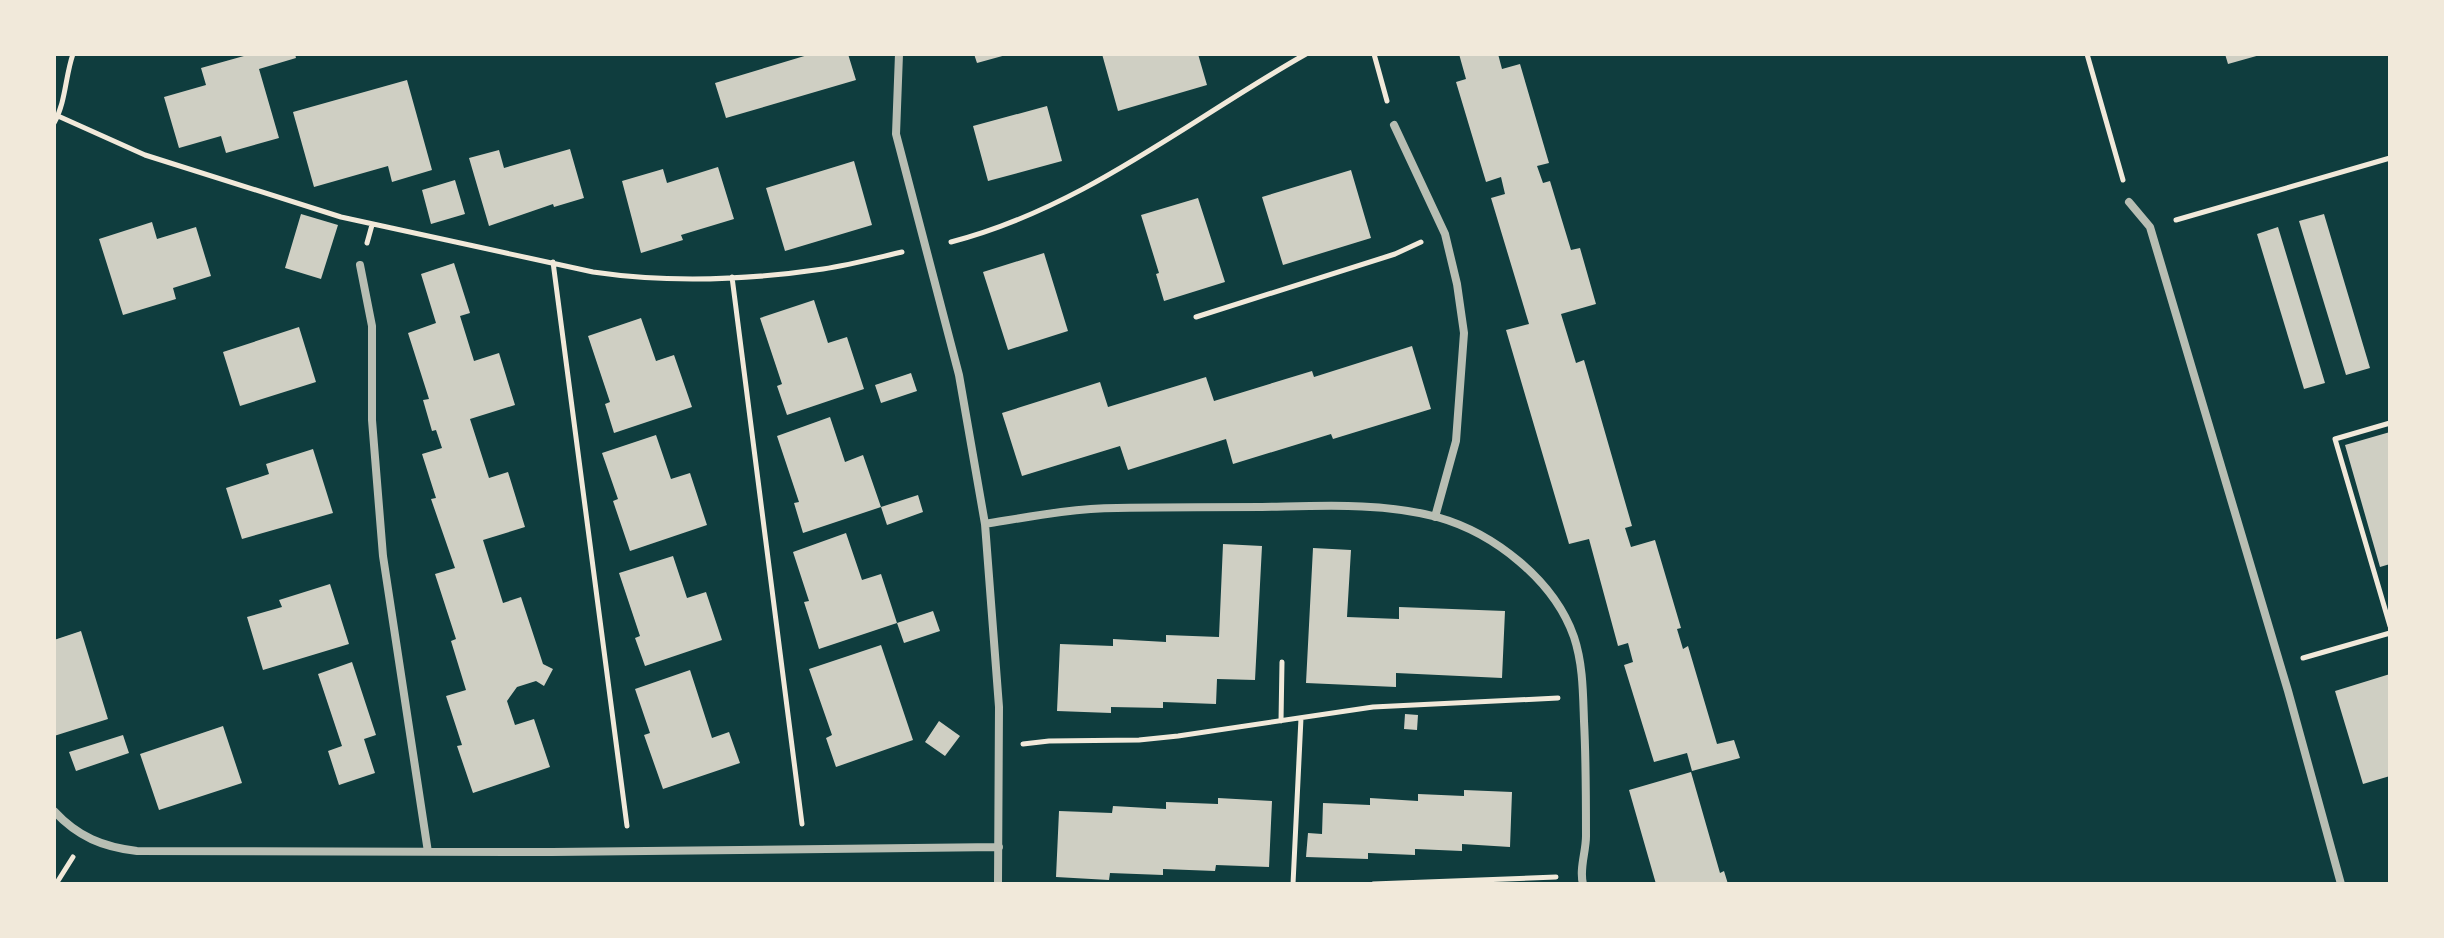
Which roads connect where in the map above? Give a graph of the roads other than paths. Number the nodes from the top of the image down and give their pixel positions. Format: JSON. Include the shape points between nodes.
{"nodes":[{"id":1,"x":899,"y":54,"type":"edge"},
{"id":2,"x":1394,"y":125,"type":"road end"},
{"id":3,"x":2129,"y":202,"type":"road end"},
{"id":4,"x":360,"y":265,"type":"dead end"},
{"id":5,"x":1435,"y":517,"type":"junction"},
{"id":6,"x":985,"y":524,"type":"junction"},
{"id":7,"x":54,"y":811,"type":"edge"},
{"id":8,"x":999,"y":847,"type":"junction"},
{"id":9,"x":428,"y":852,"type":"junction"},
{"id":10,"x":1582,"y":880,"type":"edge"},
{"id":11,"x":998,"y":884,"type":"edge"},
{"id":12,"x":2341,"y":884,"type":"edge"}],
"edges":[{"from":1,"to":6,"type":"street","via":[[896,134],[959,375]]},
{"from":2,"to":5,"type":"street","via":[[1445,234],[1464,333],[1456,441]]},
{"from":3,"to":12,"type":"street","via":[[2150,227]]},
{"from":4,"to":9,"type":"street","via":[[372,326],[372,420],[383,556]]},
{"from":5,"to":6,"type":"street","via":[[1372,509],[1115,508]]},
{"from":5,"to":10,"type":"street","via":[[1474,532],[1514,558],[1552,598],[1573,636],[1583,697]]},
{"from":6,"to":8,"type":"street","via":[[1000,747]]},
{"from":7,"to":9,"type":"street","via":[[78,834],[120,849]]},
{"from":8,"to":9,"type":"street"},
{"from":8,"to":11,"type":"street"}]}
